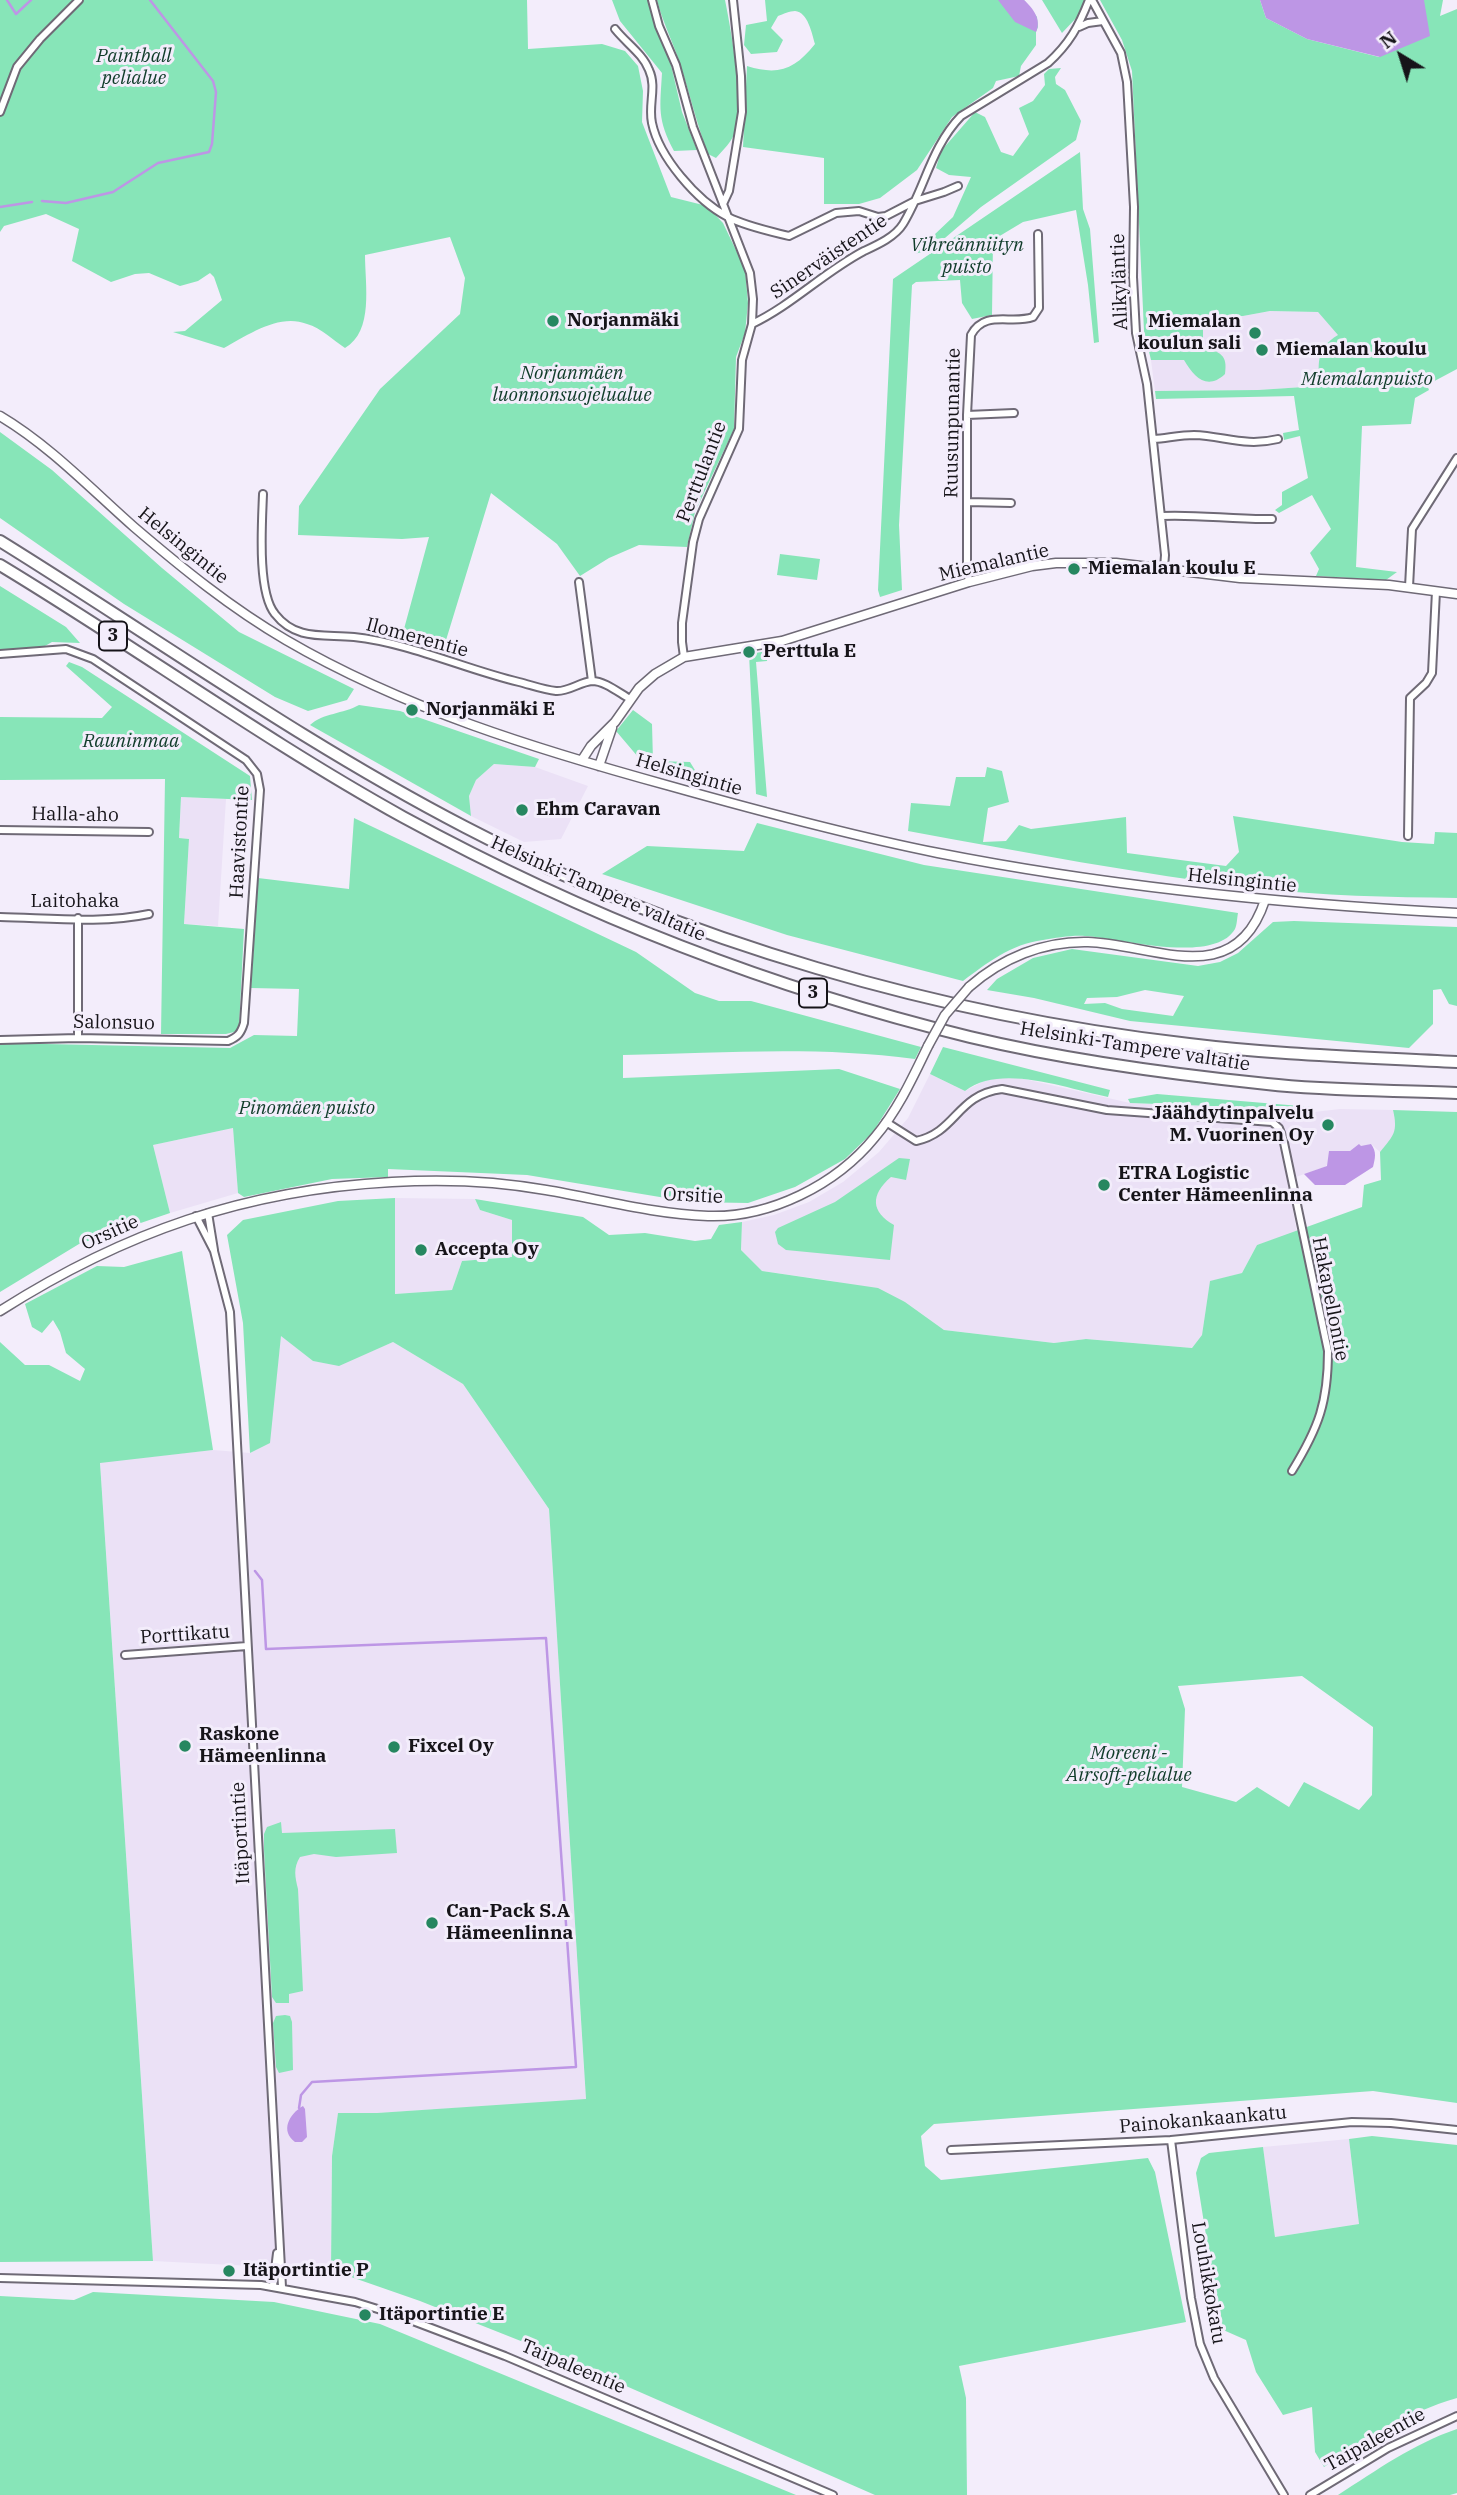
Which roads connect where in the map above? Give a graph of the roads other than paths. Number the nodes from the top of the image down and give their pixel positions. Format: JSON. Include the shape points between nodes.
{"nodes":[{"id":1,"x":79,"y":0,"type":"edge"},
{"id":2,"x":652,"y":0,"type":"edge"},
{"id":3,"x":733,"y":0,"type":"edge"},
{"id":4,"x":1091,"y":0,"type":"edge"},
{"id":5,"x":1103,"y":21,"type":"junction"},
{"id":6,"x":1079,"y":27,"type":"junction"},
{"id":7,"x":615,"y":29,"type":"dead end"},
{"id":8,"x":0,"y":112,"type":"edge"},
{"id":9,"x":958,"y":186,"type":"dead end"},
{"id":10,"x":915,"y":201,"type":"junction"},
{"id":11,"x":723,"y":204,"type":"junction"},
{"id":12,"x":730,"y":218,"type":"junction"},
{"id":13,"x":1038,"y":234,"type":"dead end"},
{"id":14,"x":752,"y":324,"type":"junction"},
{"id":15,"x":1014,"y":412,"type":"dead end"},
{"id":16,"x":967,"y":415,"type":"junction"},
{"id":17,"x":2,"y":416,"type":"edge"},
{"id":18,"x":1154,"y":439,"type":"junction"},
{"id":19,"x":1278,"y":439,"type":"dead end"},
{"id":20,"x":1457,"y":458,"type":"edge"},
{"id":21,"x":263,"y":494,"type":"dead end"},
{"id":22,"x":968,"y":502,"type":"junction"},
{"id":23,"x":1011,"y":503,"type":"dead end"},
{"id":24,"x":1161,"y":516,"type":"junction"},
{"id":25,"x":1272,"y":519,"type":"dead end"},
{"id":26,"x":0,"y":541,"type":"edge"},
{"id":27,"x":0,"y":565,"type":"edge"},
{"id":28,"x":1164,"y":568,"type":"junction"},
{"id":29,"x":579,"y":582,"type":"dead end"},
{"id":30,"x":968,"y":582,"type":"junction"},
{"id":31,"x":1409,"y":587,"type":"junction"},
{"id":32,"x":1436,"y":591,"type":"junction"},
{"id":33,"x":1457,"y":594,"type":"edge"},
{"id":34,"x":0,"y":654,"type":"edge"},
{"id":35,"x":684,"y":657,"type":"junction"},
{"id":36,"x":592,"y":681,"type":"junction"},
{"id":37,"x":630,"y":699,"type":"junction"},
{"id":38,"x":615,"y":722,"type":"junction"},
{"id":39,"x":582,"y":760,"type":"junction"},
{"id":40,"x":599,"y":766,"type":"junction"},
{"id":41,"x":0,"y":830,"type":"edge"},
{"id":42,"x":149,"y":832,"type":"dead end"},
{"id":43,"x":1409,"y":836,"type":"dead end"},
{"id":44,"x":1265,"y":900,"type":"junction"},
{"id":45,"x":1457,"y":913,"type":"edge"},
{"id":46,"x":149,"y":914,"type":"dead end"},
{"id":47,"x":0,"y":917,"type":"edge"},
{"id":48,"x":78,"y":918,"type":"junction"},
{"id":49,"x":78,"y":1038,"type":"junction"},
{"id":50,"x":0,"y":1040,"type":"edge"},
{"id":51,"x":228,"y":1041,"type":"joint"},
{"id":52,"x":1457,"y":1062,"type":"edge"},
{"id":53,"x":1457,"y":1093,"type":"edge"},
{"id":54,"x":886,"y":1122,"type":"junction"},
{"id":55,"x":208,"y":1213,"type":"junction"},
{"id":56,"x":196,"y":1216,"type":"junction"},
{"id":57,"x":214,"y":1251,"type":"junction"},
{"id":58,"x":0,"y":1311,"type":"edge"},
{"id":59,"x":1292,"y":1471,"type":"dead end"},
{"id":60,"x":247,"y":1646,"type":"junction"},
{"id":61,"x":125,"y":1655,"type":"dead end"},
{"id":62,"x":1457,"y":2130,"type":"edge"},
{"id":63,"x":1171,"y":2140,"type":"junction"},
{"id":64,"x":951,"y":2150,"type":"dead end"},
{"id":65,"x":278,"y":2248,"type":"junction"},
{"id":66,"x":0,"y":2278,"type":"edge"},
{"id":67,"x":273,"y":2286,"type":"junction"},
{"id":68,"x":282,"y":2287,"type":"junction"},
{"id":69,"x":1457,"y":2416,"type":"edge"},
{"id":70,"x":833,"y":2495,"type":"edge"},
{"id":71,"x":1284,"y":2495,"type":"edge"},
{"id":72,"x":1310,"y":2495,"type":"edge"}],
"edges":[{"from":1,"to":8,"type":"street","via":[[17,67]]},
{"from":2,"to":11,"type":"street","name":"Perttulantie"},
{"from":3,"to":11,"type":"street","via":[[742,111]]},
{"from":4,"to":5,"type":"street","name":"Alikyläntie"},
{"from":4,"to":6,"type":"street","name":"Sinerväistentie"},
{"from":5,"to":6,"type":"street"},
{"from":5,"to":18,"type":"street","name":"Alikyläntie","via":[[1121,53],[1127,82],[1136,333]]},
{"from":6,"to":10,"type":"street","name":"Sinerväistentie","via":[[1048,63],[988,97],[950,127]]},
{"from":7,"to":12,"type":"street","via":[[649,68],[651,121],[670,163]]},
{"from":9,"to":10,"type":"street"},
{"from":10,"to":12,"type":"street","via":[[886,216],[836,212],[789,236]]},
{"from":10,"to":14,"type":"street","name":"Sinerväistentie","via":[[901,227],[889,237]]},
{"from":11,"to":12,"type":"street","name":"Perttulantie"},
{"from":12,"to":14,"type":"street","name":"Perttulantie","via":[[750,273]]},
{"from":13,"to":16,"type":"street","name":"Ruusunpunantie","via":[[1039,309],[1025,321],[994,319],[975,327]]},
{"from":14,"to":35,"type":"street","name":"Perttulantie","via":[[742,360],[738,429],[693,542],[682,623]]},
{"from":15,"to":16,"type":"street"},
{"from":16,"to":22,"type":"street","name":"Ruusunpunantie"},
{"from":17,"to":39,"type":"main road","name":"Helsingintie","via":[[201,583],[285,639],[379,687]]},
{"from":18,"to":19,"type":"street","via":[[1195,435],[1229,441]]},
{"from":18,"to":24,"type":"street","name":"Alikyläntie"},
{"from":20,"to":31,"type":"street","via":[[1412,529]]},
{"from":21,"to":36,"type":"street","name":"Ilomerentie","via":[[266,600],[275,615],[299,632],[377,641],[557,692]]},
{"from":22,"to":23,"type":"street"},
{"from":22,"to":30,"type":"street","name":"Ruusunpunantie"},
{"from":24,"to":25,"type":"street"},
{"from":24,"to":28,"type":"street","name":"Alikyläntie"},
{"from":26,"to":52,"type":"highway","name":"Helsinki-Tampere valtatie","number":"3","via":[[355,767],[466,828],[566,876],[720,936],[887,987],[1039,1023],[1263,1051]]},
{"from":27,"to":53,"type":"highway","name":"Helsinki-Tampere valtatie","number":"3","via":[[405,817],[517,875],[711,958],[888,1016],[1084,1059],[1270,1085]]},
{"from":28,"to":30,"type":"main road","name":"Miemalantie","via":[[1045,564]]},
{"from":28,"to":31,"type":"main road","name":"Miemalantie","via":[[1240,578]]},
{"from":29,"to":36,"type":"street"},
{"from":30,"to":35,"type":"main road","name":"Miemalantie","via":[[782,641]]},
{"from":31,"to":32,"type":"main road","name":"Miemalantie"},
{"from":32,"to":33,"type":"main road","name":"Miemalantie"},
{"from":32,"to":43,"type":"street","via":[[1432,673],[1410,698]]},
{"from":34,"to":51,"type":"street","name":"Haavistontie","via":[[74,651],[106,666],[237,754],[257,774],[260,790],[244,1023],[236,1038]]},
{"from":35,"to":37,"type":"main road","name":"Miemalantie","via":[[655,674]]},
{"from":36,"to":37,"type":"street"},
{"from":37,"to":38,"type":"main road","name":"Miemalantie"},
{"from":38,"to":39,"type":"main road","name":"Miemalantie"},
{"from":38,"to":40,"type":"main road","name":"Miemalantie"},
{"from":39,"to":40,"type":"main road","name":"Helsingintie"},
{"from":40,"to":44,"type":"main road","name":"Helsingintie","via":[[795,821],[939,853],[1083,878]]},
{"from":41,"to":42,"type":"street","name":"Halla-aho"},
{"from":44,"to":45,"type":"main road","name":"Helsingintie"},
{"from":44,"to":54,"type":"main road","name":"Orsitie","bridge":true,"via":[[1256,925],[1219,952],[1169,956],[1088,942],[1064,943],[1044,946],[994,967],[945,1015]]},
{"from":46,"to":48,"type":"street","name":"Laitohaka"},
{"from":47,"to":48,"type":"street","name":"Laitohaka"},
{"from":48,"to":49,"type":"street"},
{"from":49,"to":50,"type":"street","name":"Salonsuo"},
{"from":49,"to":51,"type":"street","name":"Salonsuo"},
{"from":54,"to":55,"type":"main road","name":"Orsitie","via":[[859,1154],[823,1183],[768,1207],[738,1213],[684,1214],[542,1189],[450,1181],[307,1190]]},
{"from":54,"to":59,"type":"street","name":"Hakapellontie","via":[[916,1141],[928,1139],[973,1098],[1002,1089],[1107,1110],[1272,1122],[1279,1128],[1328,1351],[1319,1422]]},
{"from":55,"to":56,"type":"main road","name":"Orsitie"},
{"from":55,"to":57,"type":"street","name":"Itäportintie"},
{"from":56,"to":57,"type":"street","name":"Itäportintie"},
{"from":56,"to":58,"type":"main road","name":"Orsitie","via":[[94,1256]]},
{"from":57,"to":60,"type":"street","name":"Itäportintie","via":[[230,1312]]},
{"from":60,"to":61,"type":"street","name":"Porttikatu"},
{"from":60,"to":65,"type":"street","name":"Itäportintie"},
{"from":62,"to":63,"type":"street","name":"Painokankaankatu","via":[[1371,2122]]},
{"from":63,"to":64,"type":"street","name":"Painokankaankatu"},
{"from":63,"to":71,"type":"street","name":"Louhikkokatu","via":[[1200,2344],[1214,2378]]},
{"from":65,"to":67,"type":"street","name":"Itäportintie"},
{"from":65,"to":68,"type":"street","name":"Itäportintie"},
{"from":66,"to":67,"type":"street","name":"Taipaleentie"},
{"from":67,"to":68,"type":"street","name":"Taipaleentie"},
{"from":68,"to":70,"type":"street","name":"Taipaleentie","via":[[355,2302],[469,2342]]},
{"from":69,"to":72,"type":"street","name":"Taipaleentie","via":[[1388,2448]]}]}
